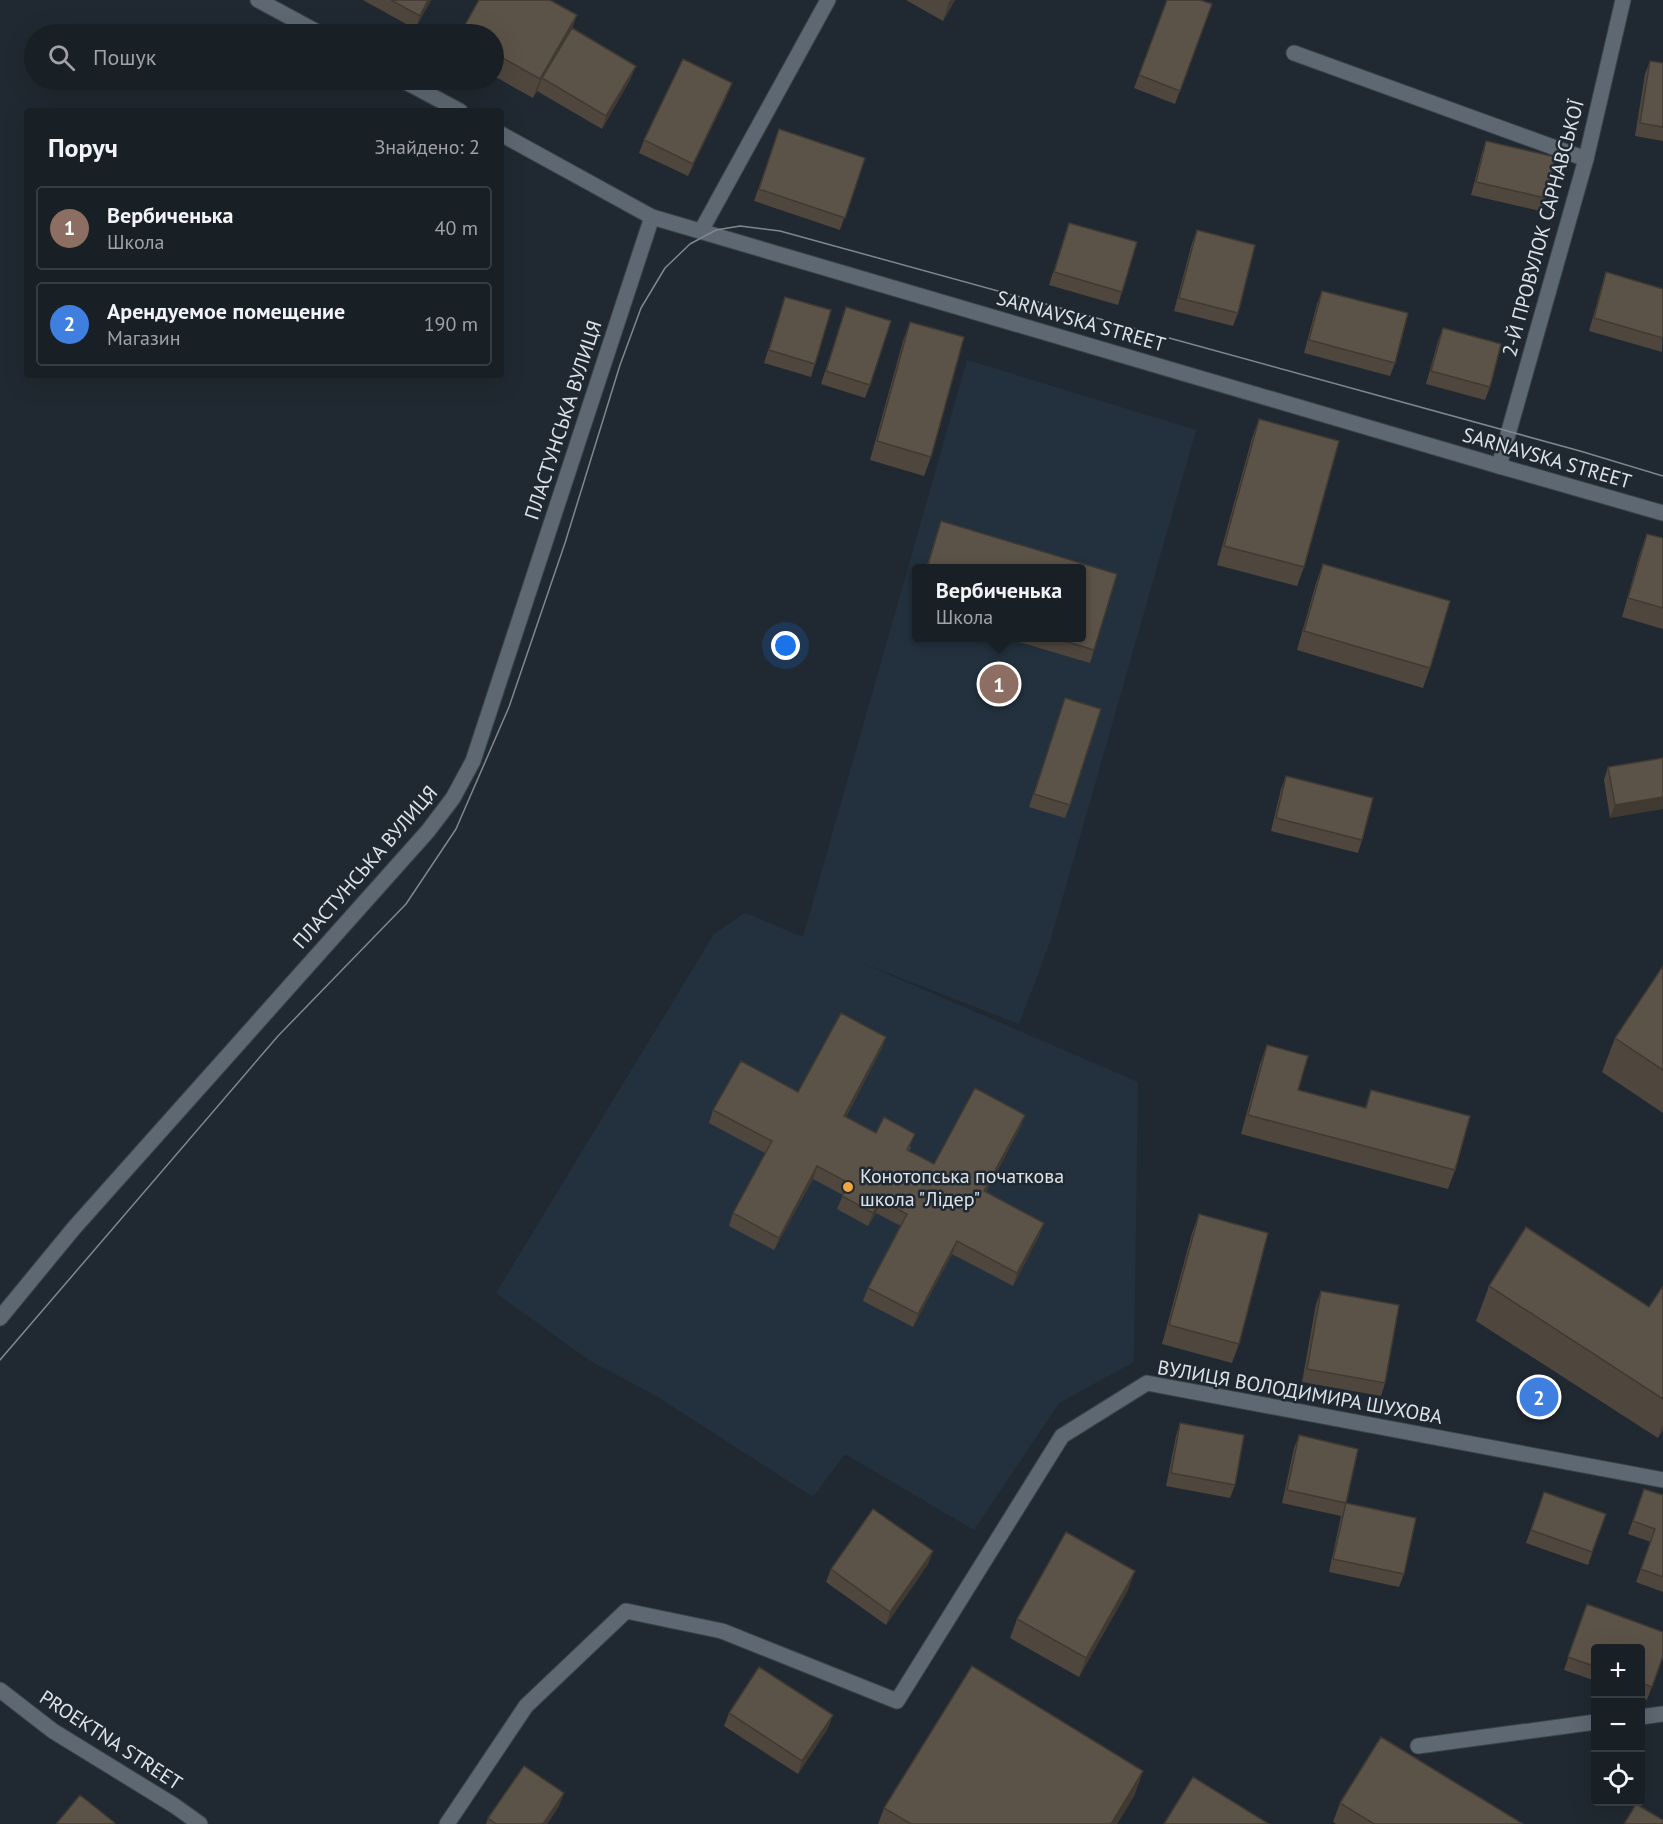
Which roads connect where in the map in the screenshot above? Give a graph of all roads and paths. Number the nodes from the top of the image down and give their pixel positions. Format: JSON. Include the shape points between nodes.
{"nodes":[{"id":1,"x":258,"y":0,"type":"edge"},
{"id":2,"x":828,"y":0,"type":"edge"},
{"id":3,"x":1623,"y":0,"type":"edge"},
{"id":4,"x":302,"y":24,"type":"edge"},
{"id":5,"x":1294,"y":53,"type":"dead end"},
{"id":6,"x":421,"y":90,"type":"edge"},
{"id":7,"x":454,"y":108,"type":"edge"},
{"id":8,"x":504,"y":136,"type":"edge"},
{"id":9,"x":1586,"y":159,"type":"junction"},
{"id":10,"x":652,"y":217,"type":"junction"},
{"id":11,"x":700,"y":231,"type":"junction"},
{"id":12,"x":1499,"y":466,"type":"junction"},
{"id":13,"x":1663,"y":513,"type":"edge"},
{"id":14,"x":0,"y":1318,"type":"edge"},
{"id":15,"x":1663,"y":1480,"type":"edge"},
{"id":16,"x":0,"y":1690,"type":"edge"},
{"id":17,"x":1663,"y":1714,"type":"edge"},
{"id":18,"x":1645,"y":1716,"type":"edge"},
{"id":19,"x":1591,"y":1723,"type":"edge"},
{"id":20,"x":1418,"y":1746,"type":"dead end"},
{"id":21,"x":201,"y":1824,"type":"edge"},
{"id":22,"x":447,"y":1824,"type":"edge"}],
"edges":[{"from":1,"to":4,"type":"street"},
{"from":2,"to":11,"type":"street"},
{"from":3,"to":9,"type":"street","name":"2-Й ПРОВУЛОК САРНАВСЬКОЇ"},
{"from":5,"to":9,"type":"street"},
{"from":6,"to":7,"type":"street"},
{"from":8,"to":10,"type":"street","name":"SARNAVSKA STREET"},
{"from":9,"to":12,"type":"street","name":"2-Й ПРОВУЛОК САРНАВСЬКОЇ"},
{"from":10,"to":11,"type":"street","name":"SARNAVSKA STREET"},
{"from":10,"to":14,"type":"street","name":"ПЛАСТУНСЬКА ВУЛИЦЯ","via":[[473,761],[453,798],[428,831],[74,1228]]},
{"from":11,"to":12,"type":"street","name":"SARNAVSKA STREET"},
{"from":12,"to":13,"type":"street","name":"SARNAVSKA STREET"},
{"from":15,"to":22,"type":"street","name":"ВУЛИЦЯ ВОЛОДИМИРА ШУХОВА","via":[[1147,1383],[1062,1436],[897,1701],[722,1631],[626,1611],[526,1706]]},
{"from":16,"to":21,"type":"street","name":"PROEKTNA STREET","via":[[53,1731]]},
{"from":17,"to":18,"type":"street"},
{"from":19,"to":20,"type":"street"}]}
